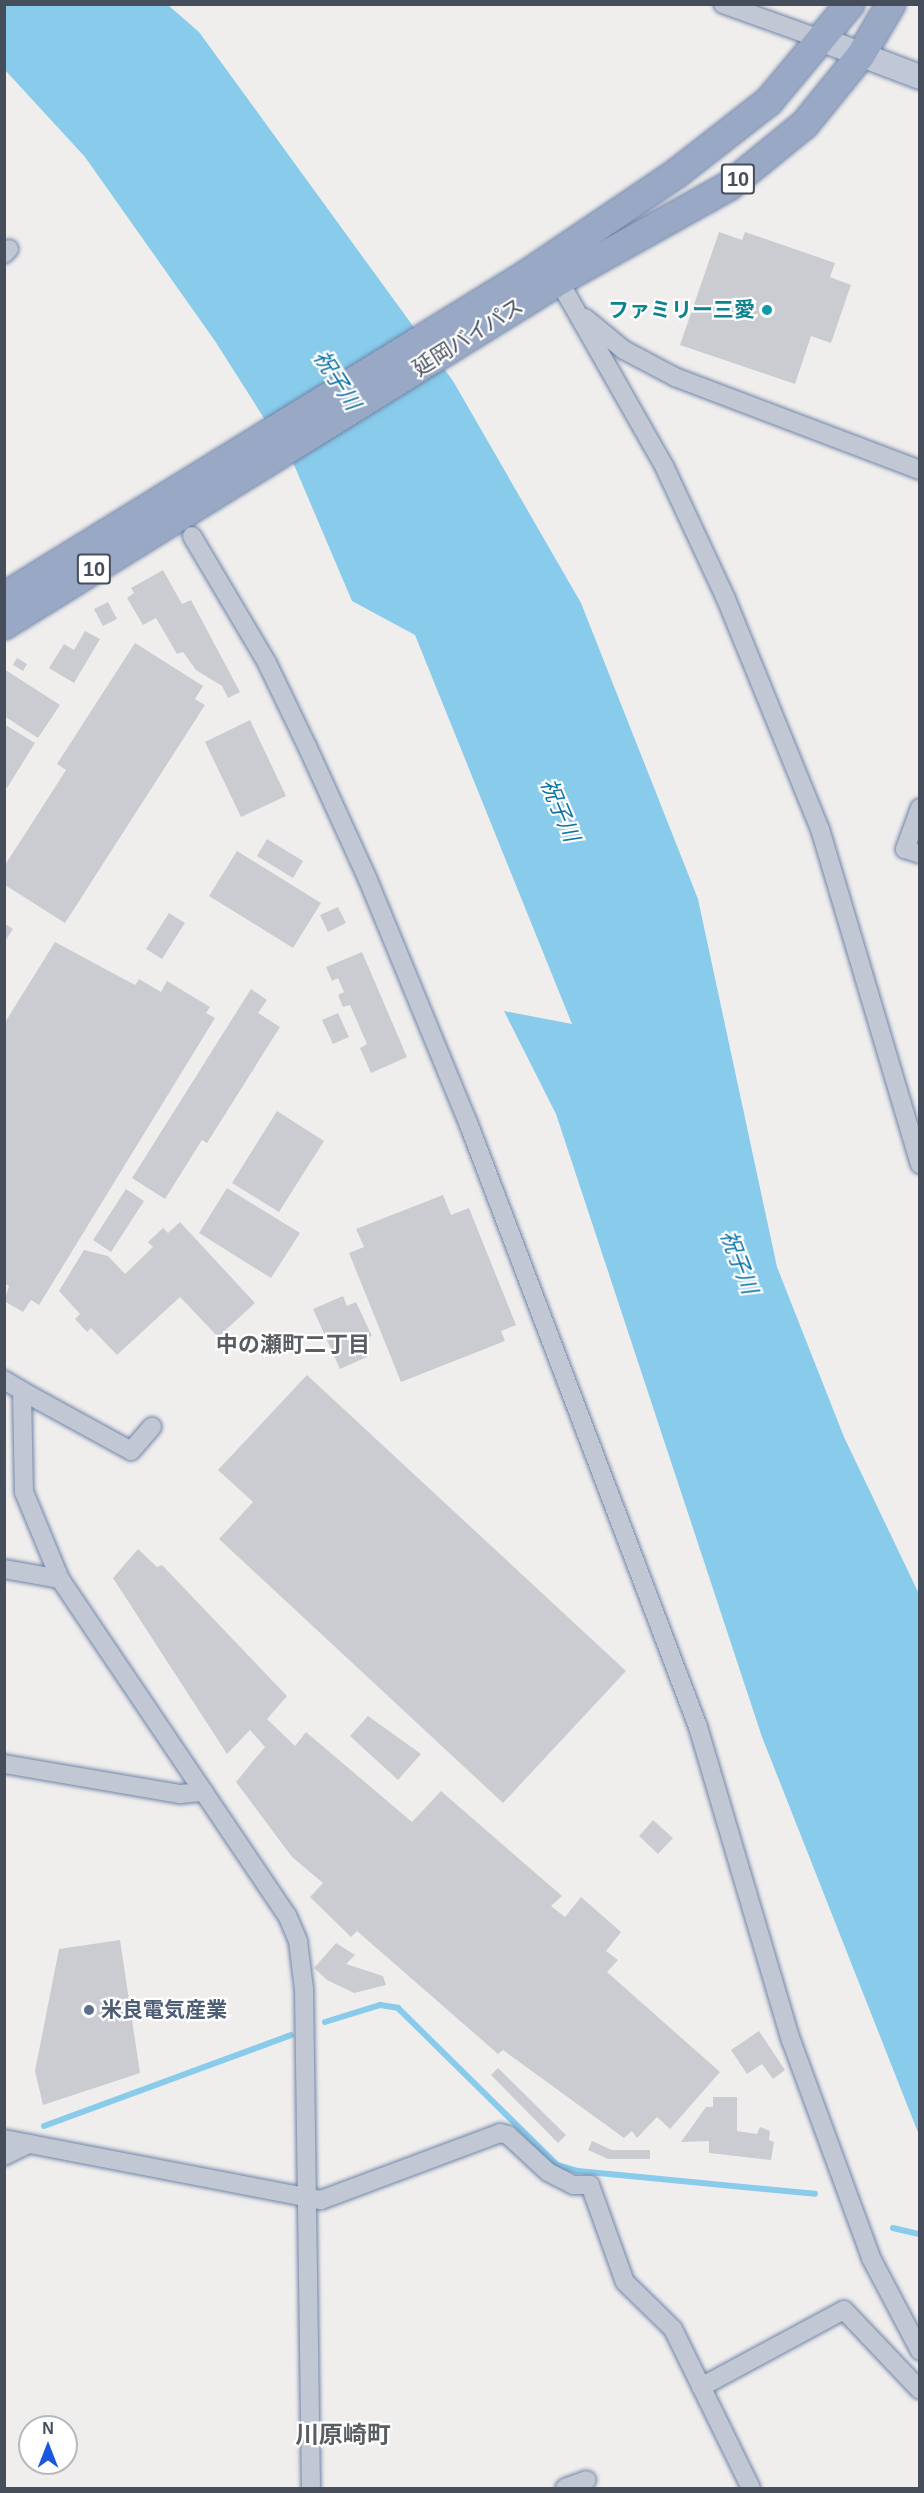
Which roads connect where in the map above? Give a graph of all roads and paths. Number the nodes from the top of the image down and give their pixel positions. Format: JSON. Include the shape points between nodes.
{"nodes":[{"id":1,"x":723,"y":4,"type":"edge"},
{"id":2,"x":850,"y":4,"type":"edge"},
{"id":3,"x":891,"y":4,"type":"edge"},
{"id":4,"x":823,"y":40,"type":"junction"},
{"id":5,"x":861,"y":55,"type":"junction"},
{"id":6,"x":920,"y":77,"type":"edge"},
{"id":7,"x":541,"y":278,"type":"junction"},
{"id":8,"x":576,"y":311,"type":"junction"},
{"id":9,"x":920,"y":470,"type":"edge"},
{"id":10,"x":182,"y":513,"type":"junction"},
{"id":11,"x":4,"y":597,"type":"edge"},
{"id":12,"x":4,"y":626,"type":"edge"},
{"id":13,"x":920,"y":808,"type":"edge"},
{"id":14,"x":920,"y":854,"type":"edge"},
{"id":15,"x":920,"y":1164,"type":"edge"},
{"id":16,"x":4,"y":1380,"type":"edge"},
{"id":17,"x":22,"y":1391,"type":"junction"},
{"id":18,"x":152,"y":1426,"type":"dead end"},
{"id":19,"x":4,"y":1569,"type":"edge"},
{"id":20,"x":60,"y":1579,"type":"junction"},
{"id":21,"x":4,"y":1764,"type":"edge"},
{"id":22,"x":204,"y":1792,"type":"junction"},
{"id":23,"x":4,"y":2139,"type":"edge"},
{"id":24,"x":29,"y":2144,"type":"junction"},
{"id":25,"x":4,"y":2156,"type":"edge"},
{"id":26,"x":307,"y":2199,"type":"junction"},
{"id":27,"x":920,"y":2351,"type":"edge"},
{"id":28,"x":701,"y":2387,"type":"junction"},
{"id":29,"x":920,"y":2390,"type":"edge"},
{"id":30,"x":587,"y":2480,"type":"dead end"},
{"id":31,"x":311,"y":2488,"type":"edge"},
{"id":32,"x":565,"y":2488,"type":"edge"},
{"id":33,"x":751,"y":2488,"type":"edge"}],
"edges":[{"from":1,"to":4,"type":"street"},
{"from":2,"to":4,"type":"highway","name":"延岡バイパス","number":"10"},
{"from":3,"to":5,"type":"highway","name":"延岡バイパス","number":"10"},
{"from":4,"to":5,"type":"main road"},
{"from":4,"to":7,"type":"highway","name":"延岡バイパス","number":"10","via":[[769,101]]},
{"from":5,"to":6,"type":"main road"},
{"from":5,"to":7,"type":"highway","name":"延岡バイパス","number":"10","via":[[805,124],[729,186]]},
{"from":7,"to":8,"type":"street"},
{"from":7,"to":10,"type":"highway","name":"延岡バイパス","number":"10"},
{"from":8,"to":9,"type":"street","via":[[624,350],[675,377]]},
{"from":8,"to":15,"type":"street","via":[[665,468],[726,599],[815,818]]},
{"from":10,"to":11,"type":"highway","name":"延岡バイパス","number":"10"},
{"from":10,"to":12,"type":"highway","name":"延岡バイパス","number":"10"},
{"from":10,"to":27,"type":"street","via":[[267,663],[307,746],[469,1125],[698,1727],[790,2040],[871,2258]]},
{"from":13,"to":14,"type":"street","via":[[905,849]]},
{"from":16,"to":17,"type":"street"},
{"from":17,"to":18,"type":"street","via":[[131,1451]]},
{"from":17,"to":20,"type":"street","via":[[24,1492]]},
{"from":19,"to":20,"type":"street"},
{"from":20,"to":22,"type":"street"},
{"from":21,"to":22,"type":"street","via":[[180,1794]]},
{"from":22,"to":26,"type":"street","via":[[287,1916],[298,1941],[304,1989]]},
{"from":23,"to":24,"type":"street"},
{"from":24,"to":25,"type":"street"},
{"from":24,"to":26,"type":"street"},
{"from":26,"to":28,"type":"street","via":[[321,2200],[500,2133],[508,2135],[548,2172],[574,2185],[590,2186],[625,2282],[673,2329]]},
{"from":26,"to":31,"type":"street"},
{"from":28,"to":29,"type":"street","via":[[844,2310]]},
{"from":28,"to":33,"type":"street"},
{"from":30,"to":32,"type":"street"}]}
